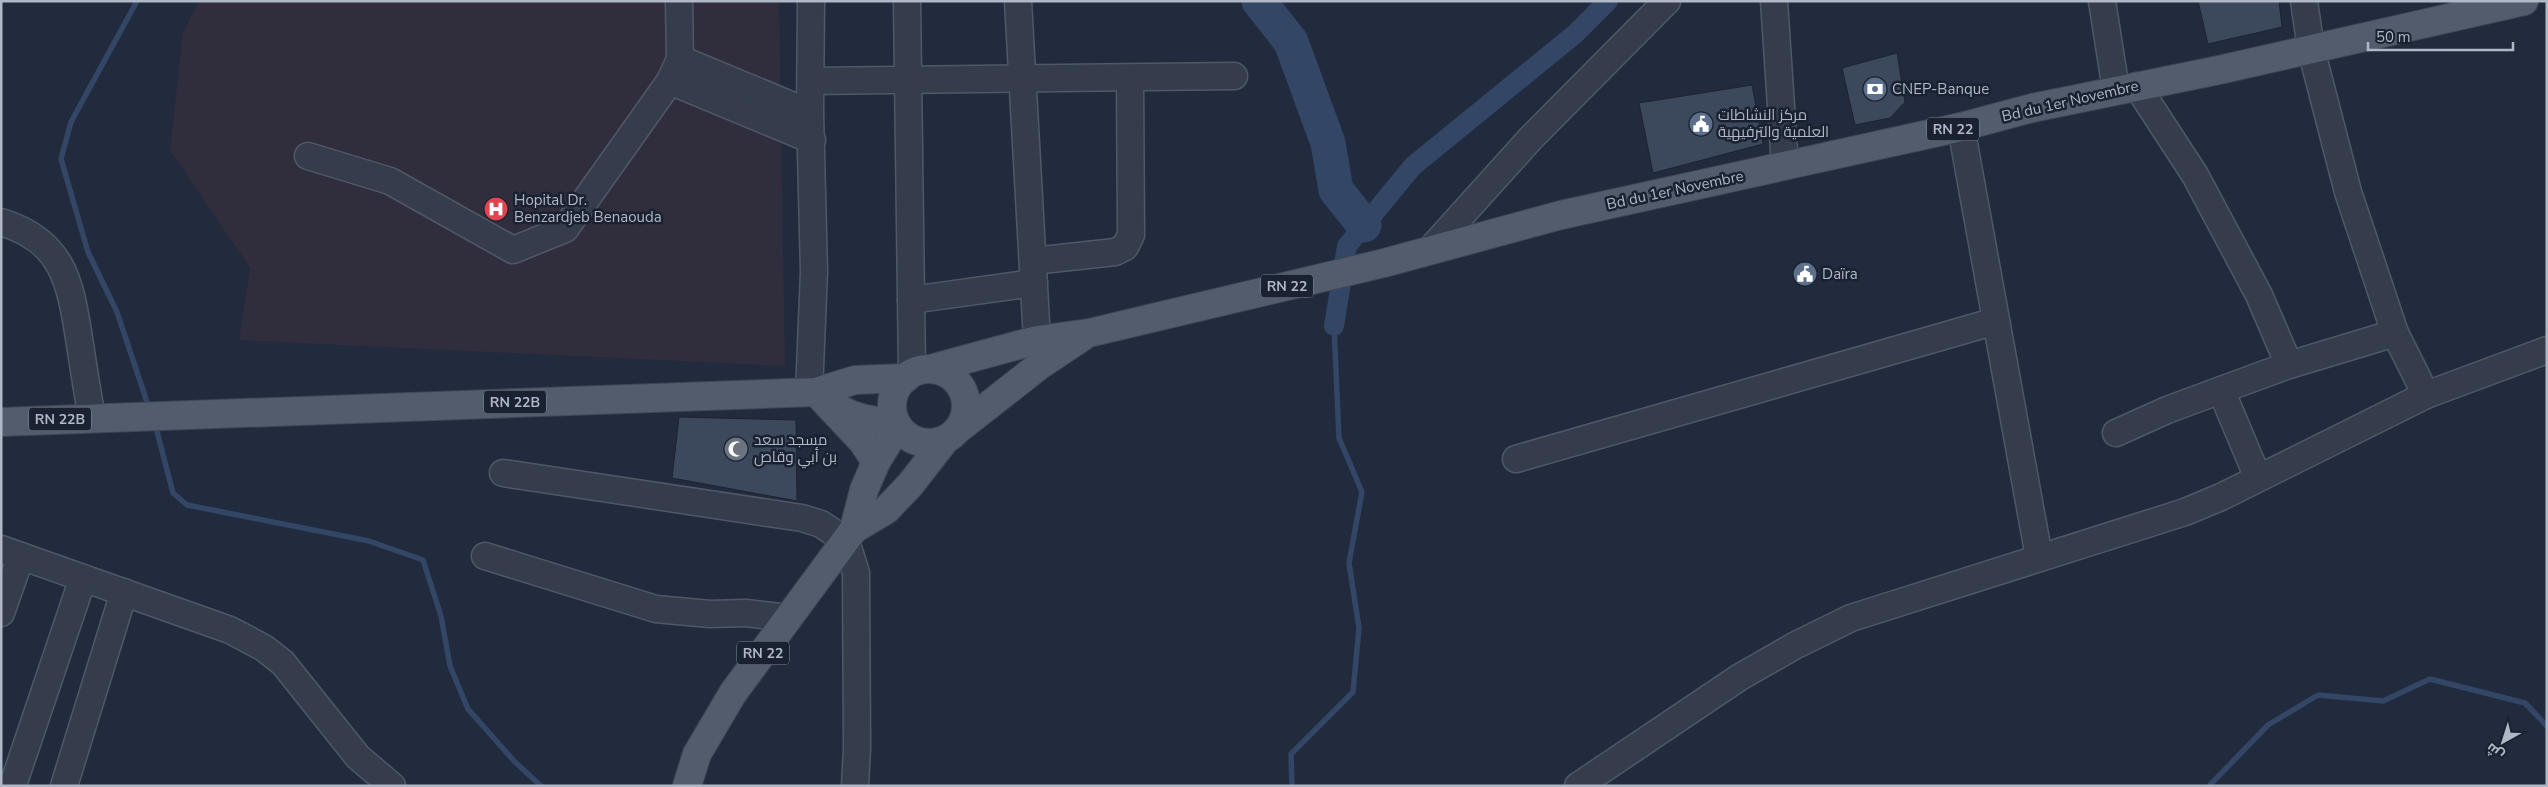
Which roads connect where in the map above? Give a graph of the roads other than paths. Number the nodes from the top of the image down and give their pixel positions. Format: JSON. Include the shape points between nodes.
{"nodes":[{"id":1,"x":679,"y":1,"type":"edge"},
{"id":2,"x":811,"y":1,"type":"edge"},
{"id":3,"x":907,"y":1,"type":"edge"},
{"id":4,"x":1018,"y":1,"type":"edge"},
{"id":5,"x":1667,"y":1,"type":"edge"},
{"id":6,"x":1774,"y":1,"type":"edge"},
{"id":7,"x":2102,"y":1,"type":"edge"},
{"id":8,"x":2304,"y":1,"type":"edge"},
{"id":9,"x":2524,"y":1,"type":"edge"},
{"id":10,"x":2311,"y":49,"type":"junction"},
{"id":11,"x":675,"y":70,"type":"junction"},
{"id":12,"x":1234,"y":76,"type":"dead end"},
{"id":13,"x":1022,"y":77,"type":"junction"},
{"id":14,"x":1130,"y":78,"type":"junction"},
{"id":15,"x":909,"y":80,"type":"junction"},
{"id":16,"x":812,"y":81,"type":"junction"},
{"id":17,"x":2127,"y":88,"type":"junction"},
{"id":18,"x":810,"y":113,"type":"junction"},
{"id":19,"x":1961,"y":127,"type":"junction"},
{"id":20,"x":812,"y":140,"type":"junction"},
{"id":21,"x":308,"y":156,"type":"dead end"},
{"id":22,"x":1785,"y":166,"type":"junction"},
{"id":23,"x":1,"y":222,"type":"edge"},
{"id":24,"x":1430,"y":250,"type":"junction"},
{"id":25,"x":1033,"y":272,"type":"junction"},
{"id":26,"x":911,"y":300,"type":"junction"},
{"id":27,"x":1996,"y":321,"type":"junction"},
{"id":28,"x":1089,"y":333,"type":"junction"},
{"id":29,"x":2395,"y":333,"type":"junction"},
{"id":30,"x":1037,"y":340,"type":"junction"},
{"id":31,"x":2547,"y":350,"type":"edge"},
{"id":32,"x":2289,"y":364,"type":"junction"},
{"id":33,"x":916,"y":373,"type":"junction"},
{"id":34,"x":2221,"y":390,"type":"junction"},
{"id":35,"x":812,"y":392,"type":"junction"},
{"id":36,"x":2426,"y":395,"type":"junction"},
{"id":37,"x":92,"y":418,"type":"junction"},
{"id":38,"x":1,"y":422,"type":"edge"},
{"id":39,"x":897,"y":424,"type":"junction"},
{"id":40,"x":953,"y":434,"type":"junction"},
{"id":41,"x":2116,"y":434,"type":"dead end"},
{"id":42,"x":1516,"y":459,"type":"dead end"},
{"id":43,"x":876,"y":462,"type":"junction"},
{"id":44,"x":503,"y":472,"type":"dead end"},
{"id":45,"x":2258,"y":478,"type":"junction"},
{"id":46,"x":850,"y":535,"type":"junction"},
{"id":47,"x":11,"y":553,"type":"edge"},
{"id":48,"x":485,"y":556,"type":"dead end"},
{"id":49,"x":2040,"y":558,"type":"junction"},
{"id":50,"x":83,"y":578,"type":"junction"},
{"id":51,"x":124,"y":592,"type":"junction"},
{"id":52,"x":1,"y":613,"type":"edge"},
{"id":53,"x":789,"y":618,"type":"junction"},
{"id":54,"x":1,"y":782,"type":"edge"},
{"id":55,"x":13,"y":786,"type":"edge"},
{"id":56,"x":64,"y":786,"type":"edge"},
{"id":57,"x":392,"y":786,"type":"edge"},
{"id":58,"x":687,"y":786,"type":"edge"},
{"id":59,"x":855,"y":786,"type":"edge"},
{"id":60,"x":1578,"y":786,"type":"edge"}],
"edges":[{"from":1,"to":11,"type":"street"},
{"from":2,"to":16,"type":"street"},
{"from":3,"to":15,"type":"street"},
{"from":4,"to":13,"type":"street"},
{"from":5,"to":24,"type":"street","via":[[1531,138]]},
{"from":6,"to":22,"type":"street"},
{"from":7,"to":17,"type":"street"},
{"from":8,"to":10,"type":"street"},
{"from":9,"to":10,"type":"main road","name":"Bd du 1er Novembre","number":"RN 22"},
{"from":10,"to":17,"type":"main road","name":"Bd du 1er Novembre","number":"RN 22"},
{"from":10,"to":29,"type":"street","via":[[2348,192]]},
{"from":11,"to":18,"type":"street"},
{"from":11,"to":20,"type":"street"},
{"from":11,"to":21,"type":"street","via":[[565,229],[512,250],[390,181]]},
{"from":12,"to":14,"type":"street"},
{"from":13,"to":14,"type":"street"},
{"from":13,"to":15,"type":"street"},
{"from":13,"to":25,"type":"street"},
{"from":14,"to":25,"type":"street","via":[[1131,235],[1125,247],[1115,252]]},
{"from":15,"to":16,"type":"street"},
{"from":15,"to":26,"type":"street"},
{"from":16,"to":18,"type":"street"},
{"from":17,"to":19,"type":"main road","name":"Bd du 1er Novembre","number":"RN 22"},
{"from":17,"to":32,"type":"street","via":[[2195,175],[2259,295]]},
{"from":18,"to":20,"type":"street"},
{"from":19,"to":22,"type":"main road","name":"Bd du 1er Novembre","number":"RN 22"},
{"from":19,"to":27,"type":"street"},
{"from":20,"to":35,"type":"street"},
{"from":22,"to":24,"type":"main road","name":"Bd du 1er Novembre","number":"RN 22","via":[[1560,215]]},
{"from":23,"to":37,"type":"street","via":[[19,227],[41,241],[62,266],[72,292]]},
{"from":24,"to":28,"type":"main road","name":"Bd du 1er Novembre","number":"RN 22"},
{"from":25,"to":26,"type":"street"},
{"from":25,"to":30,"type":"street"},
{"from":26,"to":33,"type":"street"},
{"from":27,"to":42,"type":"street"},
{"from":27,"to":49,"type":"street"},
{"from":28,"to":30,"type":"main road","number":"RN 22"},
{"from":28,"to":40,"type":"main road","number":"RN 22","via":[[1040,365]]},
{"from":29,"to":32,"type":"street"},
{"from":29,"to":36,"type":"street"},
{"from":30,"to":33,"type":"main road","number":"RN 22"},
{"from":31,"to":36,"type":"street"},
{"from":32,"to":34,"type":"street"},
{"from":33,"to":35,"type":"main road","number":"RN 22B","via":[[855,380]]},
{"from":33,"to":39,"type":"main road","via":[[897,387],[892,411]]},
{"from":33,"to":40,"type":"main road","via":[[951,376],[965,394],[967,405]]},
{"from":34,"to":41,"type":"street"},
{"from":34,"to":45,"type":"street"},
{"from":35,"to":37,"type":"main road","number":"RN 22B"},
{"from":35,"to":39,"type":"main road","via":[[848,414]]},
{"from":35,"to":43,"type":"main road","via":[[862,442]]},
{"from":36,"to":45,"type":"street"},
{"from":37,"to":38,"type":"main road","number":"RN 22B"},
{"from":39,"to":40,"type":"main road","via":[[913,440],[927,444]]},
{"from":39,"to":43,"type":"main road","number":"RN 22"},
{"from":40,"to":46,"type":"main road","number":"RN 22","via":[[886,510]]},
{"from":43,"to":46,"type":"main road","number":"RN 22"},
{"from":44,"to":46,"type":"street","via":[[802,518]]},
{"from":45,"to":49,"type":"street","via":[[2185,512]]},
{"from":46,"to":53,"type":"main road","number":"RN 22"},
{"from":46,"to":59,"type":"street","via":[[858,618]]},
{"from":47,"to":50,"type":"street"},
{"from":47,"to":52,"type":"street"},
{"from":48,"to":53,"type":"street","via":[[656,609]]},
{"from":49,"to":60,"type":"street","via":[[1851,618],[1796,645],[1740,677]]},
{"from":50,"to":51,"type":"street"},
{"from":50,"to":55,"type":"street"},
{"from":51,"to":56,"type":"street"},
{"from":51,"to":57,"type":"street","via":[[230,630],[264,648],[282,663],[358,757]]},
{"from":53,"to":58,"type":"main road","number":"RN 22","via":[[733,694],[697,754]]},
{"from":54,"to":55,"type":"street"}]}
